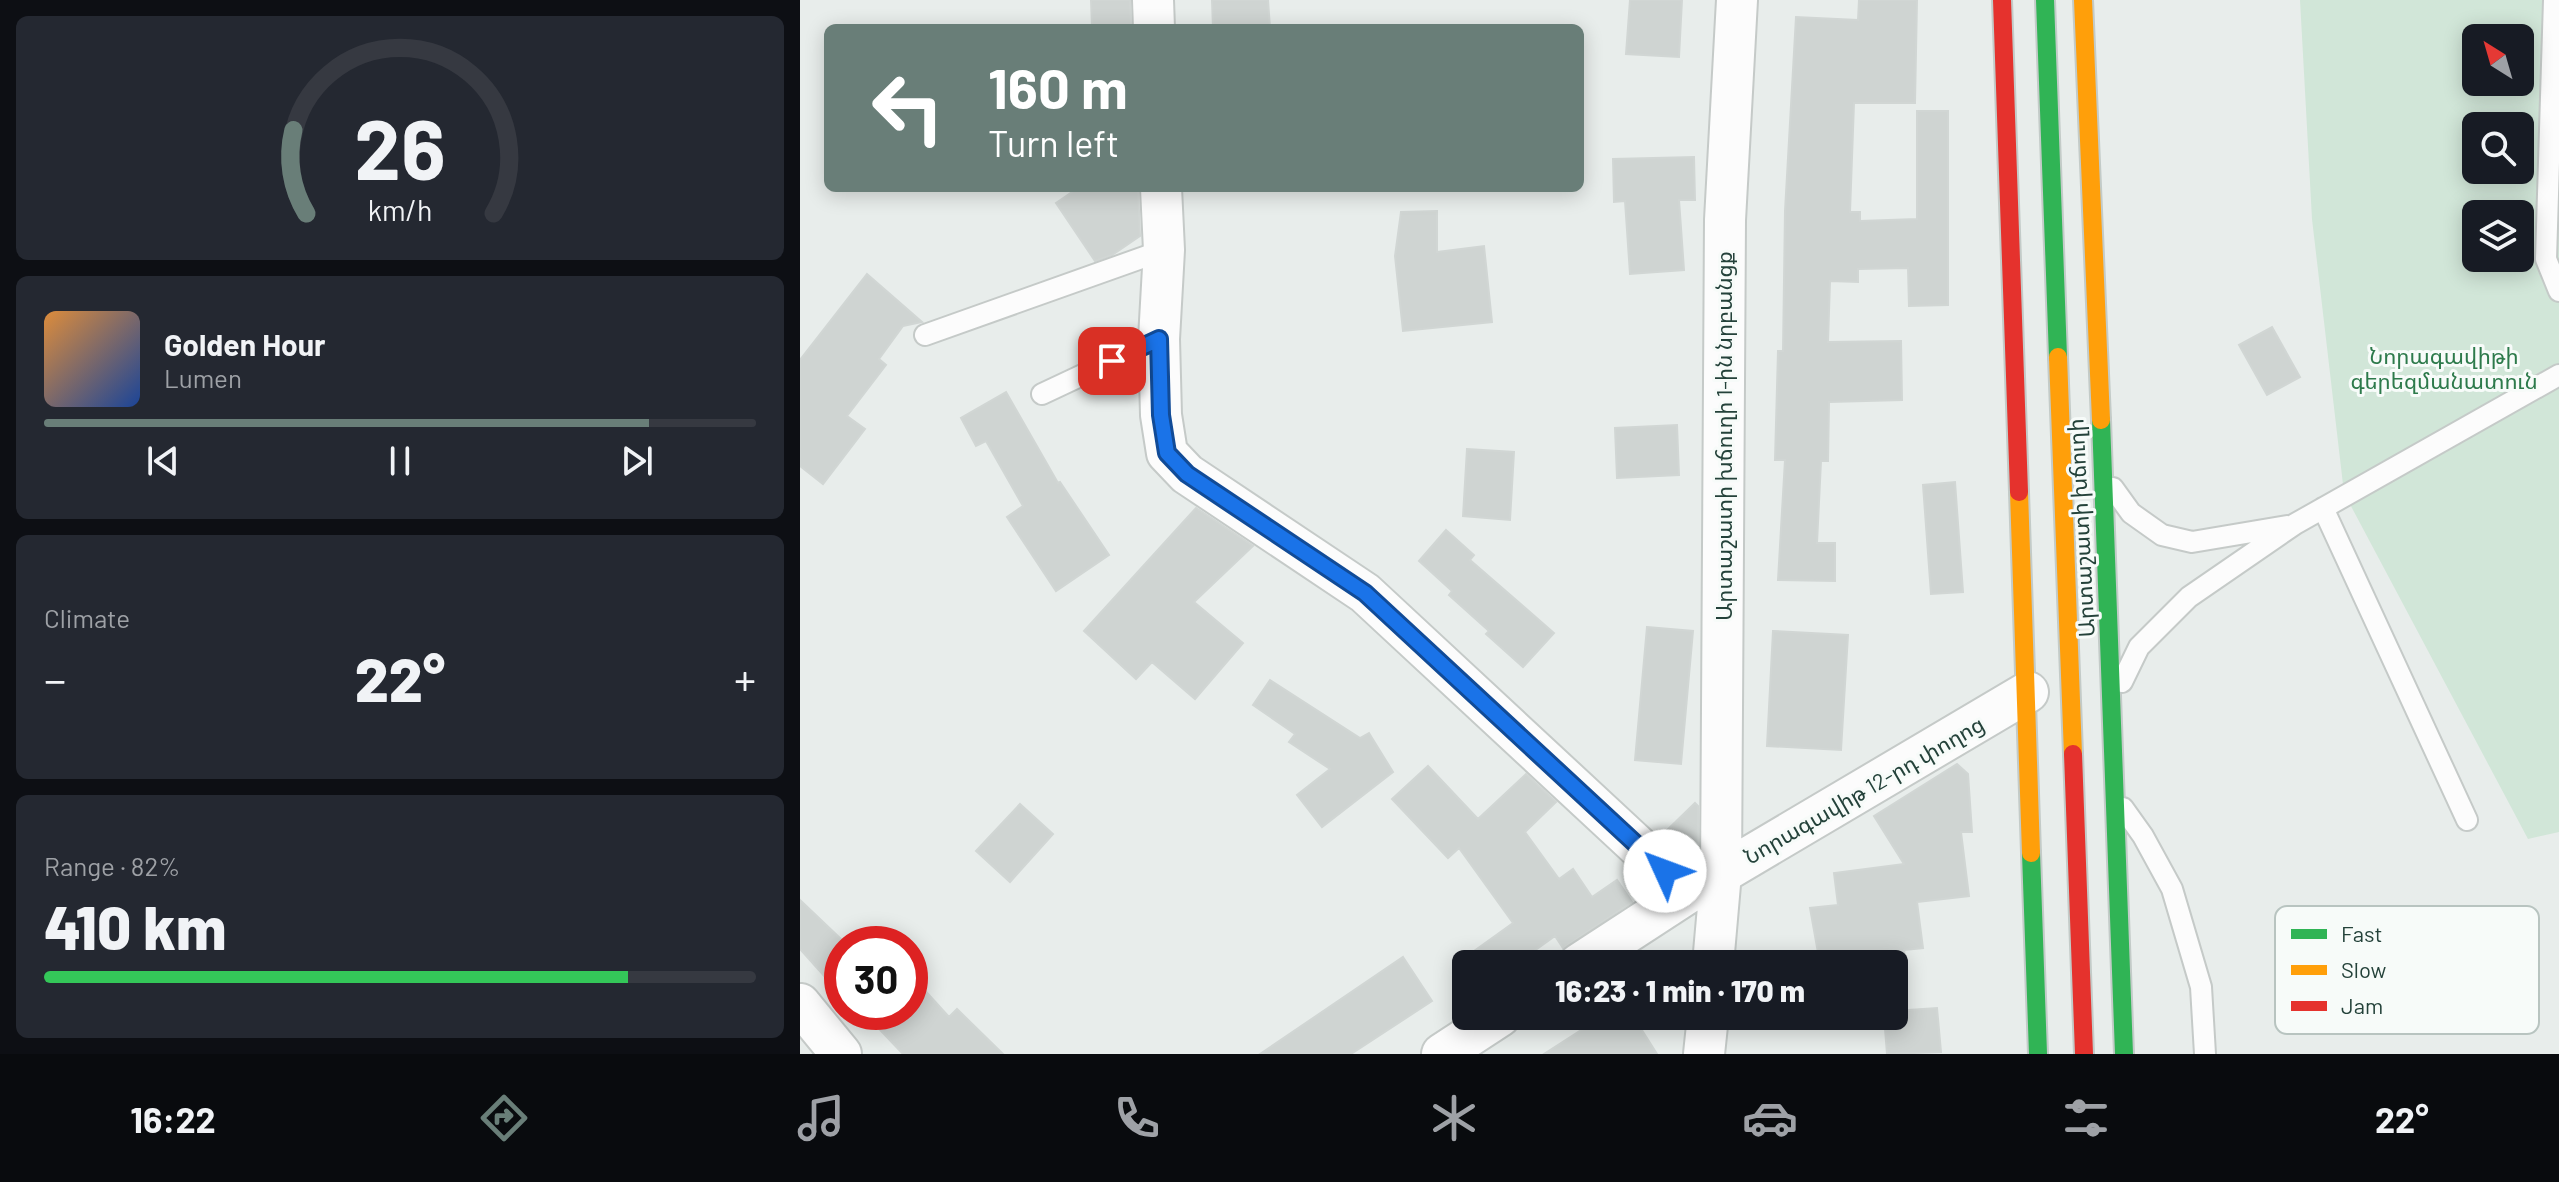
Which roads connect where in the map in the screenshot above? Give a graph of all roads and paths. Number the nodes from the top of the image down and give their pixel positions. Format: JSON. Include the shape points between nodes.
{"nodes":[{"id":1,"x":1153,"y":0,"type":"edge"},
{"id":2,"x":1737,"y":0,"type":"edge"},
{"id":3,"x":2002,"y":0,"type":"edge"},
{"id":4,"x":2045,"y":0,"type":"edge"},
{"id":5,"x":2083,"y":0,"type":"edge"},
{"id":6,"x":2554,"y":0,"type":"edge"},
{"id":7,"x":1154,"y":24,"type":"edge"},
{"id":8,"x":1161,"y":192,"type":"edge"},
{"id":9,"x":1164,"y":250,"type":"junction"},
{"id":10,"x":2559,"y":291,"type":"edge"},
{"id":11,"x":925,"y":335,"type":"dead end"},
{"id":12,"x":1159,"y":339,"type":"junction"},
{"id":13,"x":2559,"y":375,"type":"edge"},
{"id":14,"x":1042,"y":394,"type":"dead end"},
{"id":15,"x":2102,"y":465,"type":"junction"},
{"id":16,"x":2323,"y":508,"type":"junction"},
{"id":17,"x":2295,"y":524,"type":"junction"},
{"id":18,"x":2028,"y":692,"type":"junction"},
{"id":19,"x":2113,"y":701,"type":"junction"},
{"id":20,"x":2114,"y":796,"type":"junction"},
{"id":21,"x":2467,"y":820,"type":"dead end"},
{"id":22,"x":1705,"y":883,"type":"junction"},
{"id":23,"x":1601,"y":950,"type":"edge"},
{"id":24,"x":1712,"y":950,"type":"edge"},
{"id":25,"x":800,"y":1004,"type":"edge"},
{"id":26,"x":1479,"y":1030,"type":"edge"},
{"id":27,"x":1707,"y":1030,"type":"edge"},
{"id":28,"x":841,"y":1054,"type":"edge"},
{"id":29,"x":1442,"y":1054,"type":"edge"},
{"id":30,"x":1704,"y":1054,"type":"edge"},
{"id":31,"x":2038,"y":1054,"type":"edge"},
{"id":32,"x":2084,"y":1054,"type":"edge"},
{"id":33,"x":2124,"y":1054,"type":"edge"},
{"id":34,"x":2205,"y":1054,"type":"edge"}],
"edges":[{"from":1,"to":7,"type":"street"},
{"from":2,"to":22,"type":"street","name":"Արտաշատի խճուղի 1-ին նրբանցք","via":[[1725,220]]},
{"from":3,"to":18,"type":"main road"},
{"from":4,"to":32,"type":"main road","name":"Արտաշատի խճուղի"},
{"from":5,"to":15,"type":"main road","name":"Արտաշատի խճուղի"},
{"from":6,"to":10,"type":"lane","via":[[2546,259]]},
{"from":8,"to":9,"type":"street"},
{"from":9,"to":11,"type":"lane"},
{"from":9,"to":12,"type":"street"},
{"from":12,"to":14,"type":"lane"},
{"from":12,"to":22,"type":"street","via":[[1167,453],[1187,474],[1365,593]]},
{"from":13,"to":16,"type":"lane"},
{"from":15,"to":17,"type":"lane","via":[[2117,497],[2162,535],[2192,542]]},
{"from":15,"to":19,"type":"main road","name":"Արտաշատի խճուղի"},
{"from":16,"to":17,"type":"lane"},
{"from":16,"to":21,"type":"lane"},
{"from":17,"to":19,"type":"lane","via":[[2189,597],[2139,647]]},
{"from":18,"to":22,"type":"street","name":"Նորագավիթ 12-րդ փողոց"},
{"from":18,"to":31,"type":"main road"},
{"from":19,"to":20,"type":"main road","name":"Արտաշատի խճուղի"},
{"from":20,"to":33,"type":"main road","name":"Արտաշատի խճուղի"},
{"from":20,"to":34,"type":"lane","via":[[2172,889],[2201,987]]},
{"from":22,"to":23,"type":"street","name":"Նորագավիթ 12-րդ փողոց"},
{"from":22,"to":24,"type":"street","name":"Արտաշատի խճուղի 1-ին նրբանցք"},
{"from":25,"to":28,"type":"street"},
{"from":26,"to":29,"type":"street"},
{"from":27,"to":30,"type":"street"}]}
